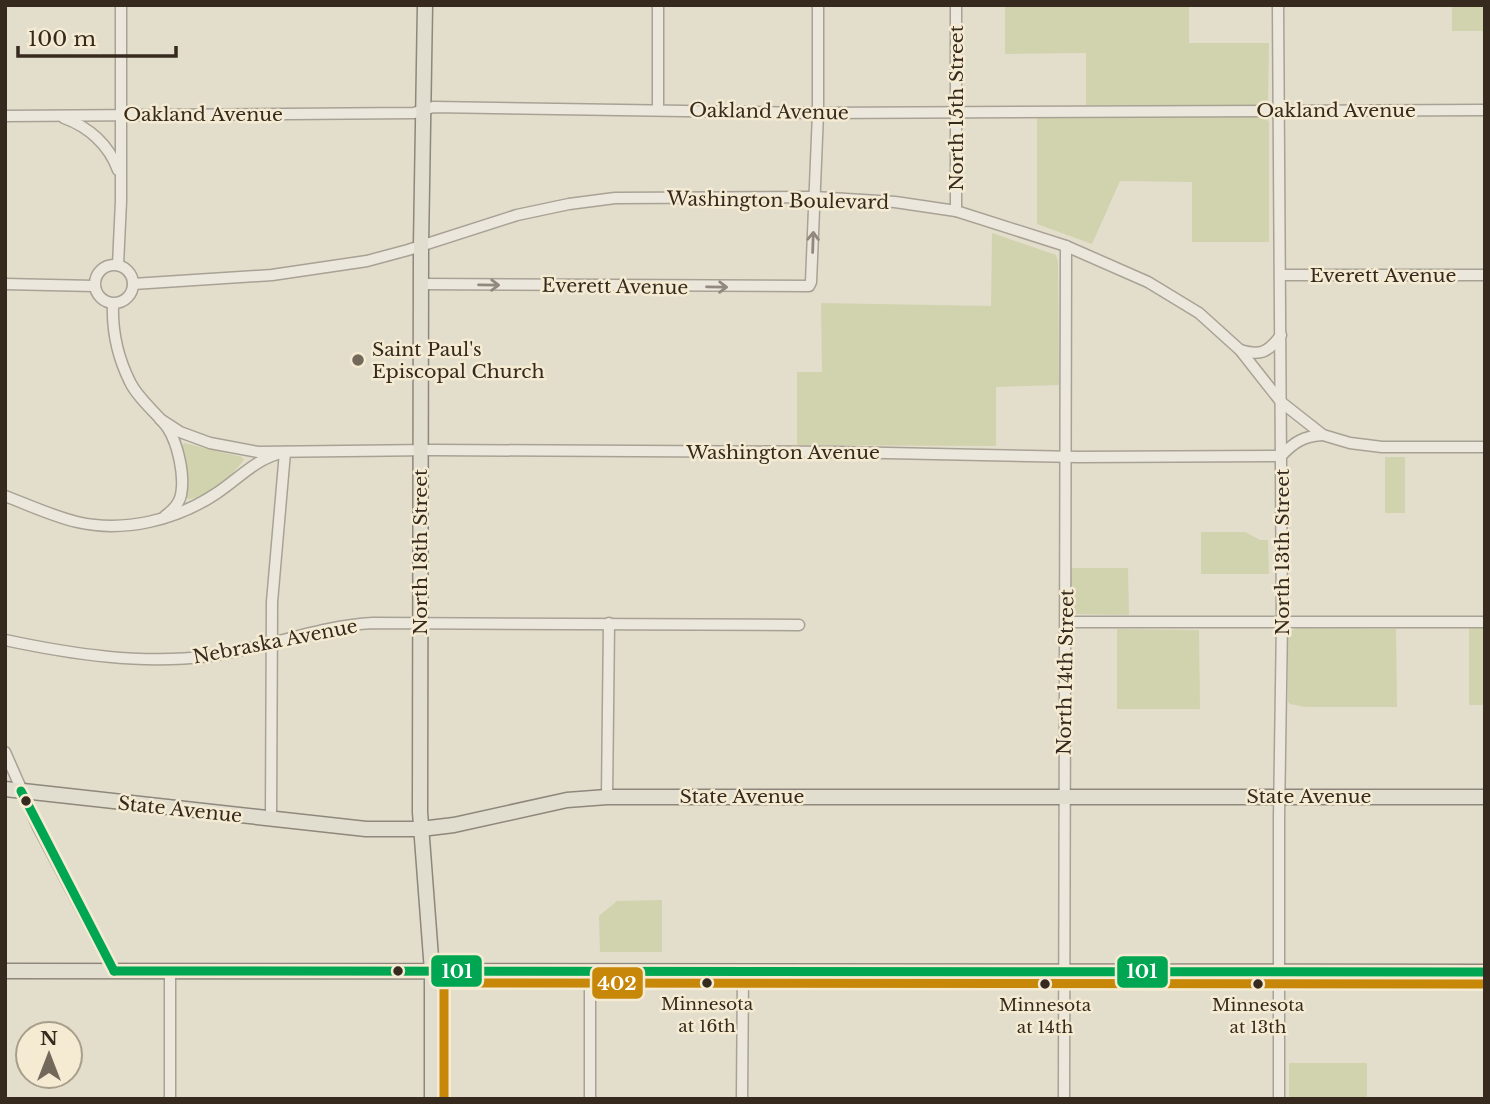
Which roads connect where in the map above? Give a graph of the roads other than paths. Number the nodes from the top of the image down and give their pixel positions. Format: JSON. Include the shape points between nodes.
{"nodes":[{"id":1,"x":121,"y":5,"type":"edge"},
{"id":2,"x":425,"y":5,"type":"edge"},
{"id":3,"x":659,"y":5,"type":"edge"},
{"id":4,"x":818,"y":5,"type":"edge"},
{"id":5,"x":956,"y":5,"type":"edge"},
{"id":6,"x":1278,"y":5,"type":"edge"},
{"id":7,"x":658,"y":109,"type":"junction"},
{"id":8,"x":423,"y":110,"type":"junction"},
{"id":9,"x":1278,"y":110,"type":"junction"},
{"id":10,"x":1485,"y":110,"type":"edge"},
{"id":11,"x":957,"y":112,"type":"junction"},
{"id":12,"x":818,"y":113,"type":"junction"},
{"id":13,"x":122,"y":114,"type":"junction"},
{"id":14,"x":5,"y":116,"type":"edge"},
{"id":15,"x":55,"y":117,"type":"junction"},
{"id":16,"x":814,"y":197,"type":"junction"},
{"id":17,"x":121,"y":201,"type":"junction"},
{"id":18,"x":956,"y":211,"type":"junction"},
{"id":19,"x":421,"y":245,"type":"junction"},
{"id":20,"x":1066,"y":246,"type":"junction"},
{"id":21,"x":118,"y":265,"type":"junction"},
{"id":22,"x":1281,"y":275,"type":"junction"},
{"id":23,"x":1485,"y":275,"type":"edge"},
{"id":24,"x":5,"y":284,"type":"edge"},
{"id":25,"x":133,"y":284,"type":"junction"},
{"id":26,"x":421,"y":284,"type":"junction"},
{"id":27,"x":94,"y":286,"type":"junction"},
{"id":28,"x":113,"y":304,"type":"junction"},
{"id":29,"x":1281,"y":334,"type":"junction"},
{"id":30,"x":1240,"y":350,"type":"junction"},
{"id":31,"x":1281,"y":402,"type":"junction"},
{"id":32,"x":160,"y":419,"type":"junction"},
{"id":33,"x":1323,"y":435,"type":"junction"},
{"id":34,"x":1485,"y":447,"type":"edge"},
{"id":35,"x":420,"y":450,"type":"junction"},
{"id":36,"x":285,"y":452,"type":"junction"},
{"id":37,"x":1066,"y":455,"type":"junction"},
{"id":38,"x":1281,"y":456,"type":"junction"},
{"id":39,"x":5,"y":496,"type":"edge"},
{"id":40,"x":150,"y":522,"type":"junction"},
{"id":41,"x":609,"y":622,"type":"junction"},
{"id":42,"x":1067,"y":622,"type":"junction"},
{"id":43,"x":1282,"y":622,"type":"junction"},
{"id":44,"x":1485,"y":622,"type":"edge"},
{"id":45,"x":420,"y":623,"type":"junction"},
{"id":46,"x":799,"y":625,"type":"dead end"},
{"id":47,"x":5,"y":640,"type":"edge"},
{"id":48,"x":273,"y":642,"type":"junction"},
{"id":49,"x":5,"y":752,"type":"edge"},
{"id":50,"x":5,"y":789,"type":"edge"},
{"id":51,"x":21,"y":791,"type":"junction"},
{"id":52,"x":1063,"y":796,"type":"junction"},
{"id":53,"x":1279,"y":796,"type":"junction"},
{"id":54,"x":607,"y":797,"type":"junction"},
{"id":55,"x":1485,"y":797,"type":"edge"},
{"id":56,"x":271,"y":819,"type":"junction"},
{"id":57,"x":421,"y":829,"type":"junction"},
{"id":58,"x":170,"y":970,"type":"junction"},
{"id":59,"x":5,"y":971,"type":"edge"},
{"id":60,"x":114,"y":971,"type":"junction"},
{"id":61,"x":432,"y":971,"type":"junction"},
{"id":62,"x":590,"y":971,"type":"junction"},
{"id":63,"x":1064,"y":971,"type":"junction"},
{"id":64,"x":1485,"y":971,"type":"edge"},
{"id":65,"x":743,"y":972,"type":"junction"},
{"id":66,"x":1279,"y":972,"type":"junction"},
{"id":67,"x":170,"y":1099,"type":"edge"},
{"id":68,"x":432,"y":1099,"type":"edge"},
{"id":69,"x":590,"y":1099,"type":"edge"},
{"id":70,"x":742,"y":1099,"type":"edge"},
{"id":71,"x":1064,"y":1099,"type":"edge"},
{"id":72,"x":1279,"y":1099,"type":"edge"}],
"edges":[{"from":1,"to":13,"type":"street"},
{"from":2,"to":8,"type":"main road","name":"North 18th Street"},
{"from":3,"to":7,"type":"street"},
{"from":4,"to":12,"type":"street"},
{"from":5,"to":11,"type":"street","name":"North 15th Street"},
{"from":6,"to":9,"type":"street","name":"North 13th Street"},
{"from":7,"to":8,"type":"street","name":"Oakland Avenue"},
{"from":7,"to":12,"type":"street","name":"Oakland Avenue"},
{"from":8,"to":13,"type":"street","name":"Oakland Avenue"},
{"from":8,"to":19,"type":"main road","name":"North 18th Street"},
{"from":9,"to":10,"type":"street","name":"Oakland Avenue"},
{"from":9,"to":11,"type":"street","name":"Oakland Avenue"},
{"from":9,"to":22,"type":"street","name":"North 13th Street"},
{"from":11,"to":12,"type":"street","name":"Oakland Avenue"},
{"from":11,"to":18,"type":"street","name":"North 15th Street"},
{"from":12,"to":16,"type":"street"},
{"from":13,"to":15,"type":"street","name":"Oakland Avenue"},
{"from":13,"to":17,"type":"street"},
{"from":14,"to":15,"type":"street","name":"Oakland Avenue"},
{"from":15,"to":17,"type":"street","name":"Oakland Avenue","via":[[90,131],[113,158]]},
{"from":16,"to":18,"type":"street","name":"Washington Boulevard"},
{"from":16,"to":19,"type":"street","name":"Washington Boulevard","via":[[615,198],[517,215]]},
{"from":26,"to":16,"type":"street","name":"Everett Avenue","one_way":true,"via":[[809,286]]},
{"from":17,"to":21,"type":"street"},
{"from":18,"to":20,"type":"street","name":"Washington Boulevard"},
{"from":19,"to":25,"type":"street","name":"Washington Boulevard","via":[[367,261],[310,270]]},
{"from":19,"to":26,"type":"main road","name":"North 18th Street"},
{"from":20,"to":30,"type":"street","name":"Washington Boulevard","via":[[1148,282],[1199,313]]},
{"from":20,"to":37,"type":"street","name":"North 14th Street"},
{"from":21,"to":25,"type":"street","via":[[129,272]]},
{"from":21,"to":27,"type":"street","via":[[101,270]]},
{"from":22,"to":23,"type":"street","name":"Everett Avenue"},
{"from":22,"to":29,"type":"street","name":"North 13th Street"},
{"from":24,"to":27,"type":"street"},
{"from":25,"to":28,"type":"street","via":[[127,298]]},
{"from":26,"to":35,"type":"main road","name":"North 18th Street"},
{"from":27,"to":28,"type":"street","via":[[99,296]]},
{"from":28,"to":32,"type":"street","via":[[122,366]]},
{"from":29,"to":30,"type":"street","via":[[1263,354]]},
{"from":29,"to":31,"type":"street","name":"North 13th Street"},
{"from":30,"to":31,"type":"street","name":"Washington Boulevard"},
{"from":31,"to":33,"type":"street","name":"Washington Boulevard"},
{"from":31,"to":38,"type":"street","name":"North 13th Street"},
{"from":32,"to":36,"type":"street","name":"Washington Avenue","via":[[210,443],[246,451]]},
{"from":32,"to":40,"type":"street","via":[[174,443],[181,496],[173,510]]},
{"from":33,"to":34,"type":"street","name":"Washington Boulevard","via":[[1382,447]]},
{"from":33,"to":38,"type":"street","via":[[1298,440]]},
{"from":35,"to":36,"type":"street","name":"Washington Avenue"},
{"from":35,"to":37,"type":"street","name":"Washington Avenue"},
{"from":35,"to":45,"type":"main road","name":"North 18th Street"},
{"from":36,"to":40,"type":"street","name":"Washington Avenue","via":[[259,460],[202,502]]},
{"from":36,"to":48,"type":"street","via":[[275,551]]},
{"from":37,"to":38,"type":"street","name":"Washington Avenue"},
{"from":37,"to":42,"type":"street","name":"North 14th Street"},
{"from":38,"to":43,"type":"street","name":"North 13th Street"},
{"from":39,"to":40,"type":"street","name":"Washington Avenue","via":[[78,522]]},
{"from":41,"to":45,"type":"street","name":"Nebraska Avenue"},
{"from":41,"to":46,"type":"street","name":"Nebraska Avenue"},
{"from":41,"to":54,"type":"street"},
{"from":42,"to":43,"type":"street"},
{"from":42,"to":52,"type":"street","name":"North 14th Street"},
{"from":43,"to":44,"type":"street"},
{"from":43,"to":53,"type":"street","name":"North 13th Street"},
{"from":45,"to":48,"type":"street","name":"Nebraska Avenue","via":[[347,624]]},
{"from":45,"to":57,"type":"main road","name":"North 18th Street"},
{"from":47,"to":48,"type":"street","name":"Nebraska Avenue","via":[[61,652],[180,659]]},
{"from":48,"to":56,"type":"street"},
{"from":49,"to":51,"type":"street"},
{"from":50,"to":51,"type":"main road","name":"State Avenue"},
{"from":51,"to":56,"type":"main road","name":"State Avenue"},
{"from":51,"to":60,"type":"street"},
{"from":52,"to":53,"type":"main road","name":"State Avenue"},
{"from":52,"to":54,"type":"main road","name":"State Avenue"},
{"from":52,"to":63,"type":"street","name":"North 14th Street"},
{"from":53,"to":55,"type":"main road","name":"State Avenue"},
{"from":53,"to":66,"type":"street","name":"North 13th Street"},
{"from":54,"to":57,"type":"main road","name":"State Avenue","via":[[567,800]]},
{"from":56,"to":57,"type":"main road","name":"State Avenue","via":[[366,829]]},
{"from":57,"to":61,"type":"main road","name":"North 18th Street"},
{"from":58,"to":60,"type":"main road"},
{"from":58,"to":61,"type":"main road"},
{"from":58,"to":67,"type":"street"},
{"from":59,"to":60,"type":"main road"},
{"from":61,"to":62,"type":"main road"},
{"from":61,"to":68,"type":"main road","name":"North 18th Street"},
{"from":62,"to":65,"type":"main road"},
{"from":62,"to":69,"type":"street"},
{"from":63,"to":65,"type":"main road"},
{"from":63,"to":66,"type":"main road"},
{"from":63,"to":71,"type":"street","name":"North 14th Street"},
{"from":64,"to":66,"type":"main road"},
{"from":65,"to":70,"type":"street"},
{"from":66,"to":72,"type":"street","name":"North 13th Street"}]}
